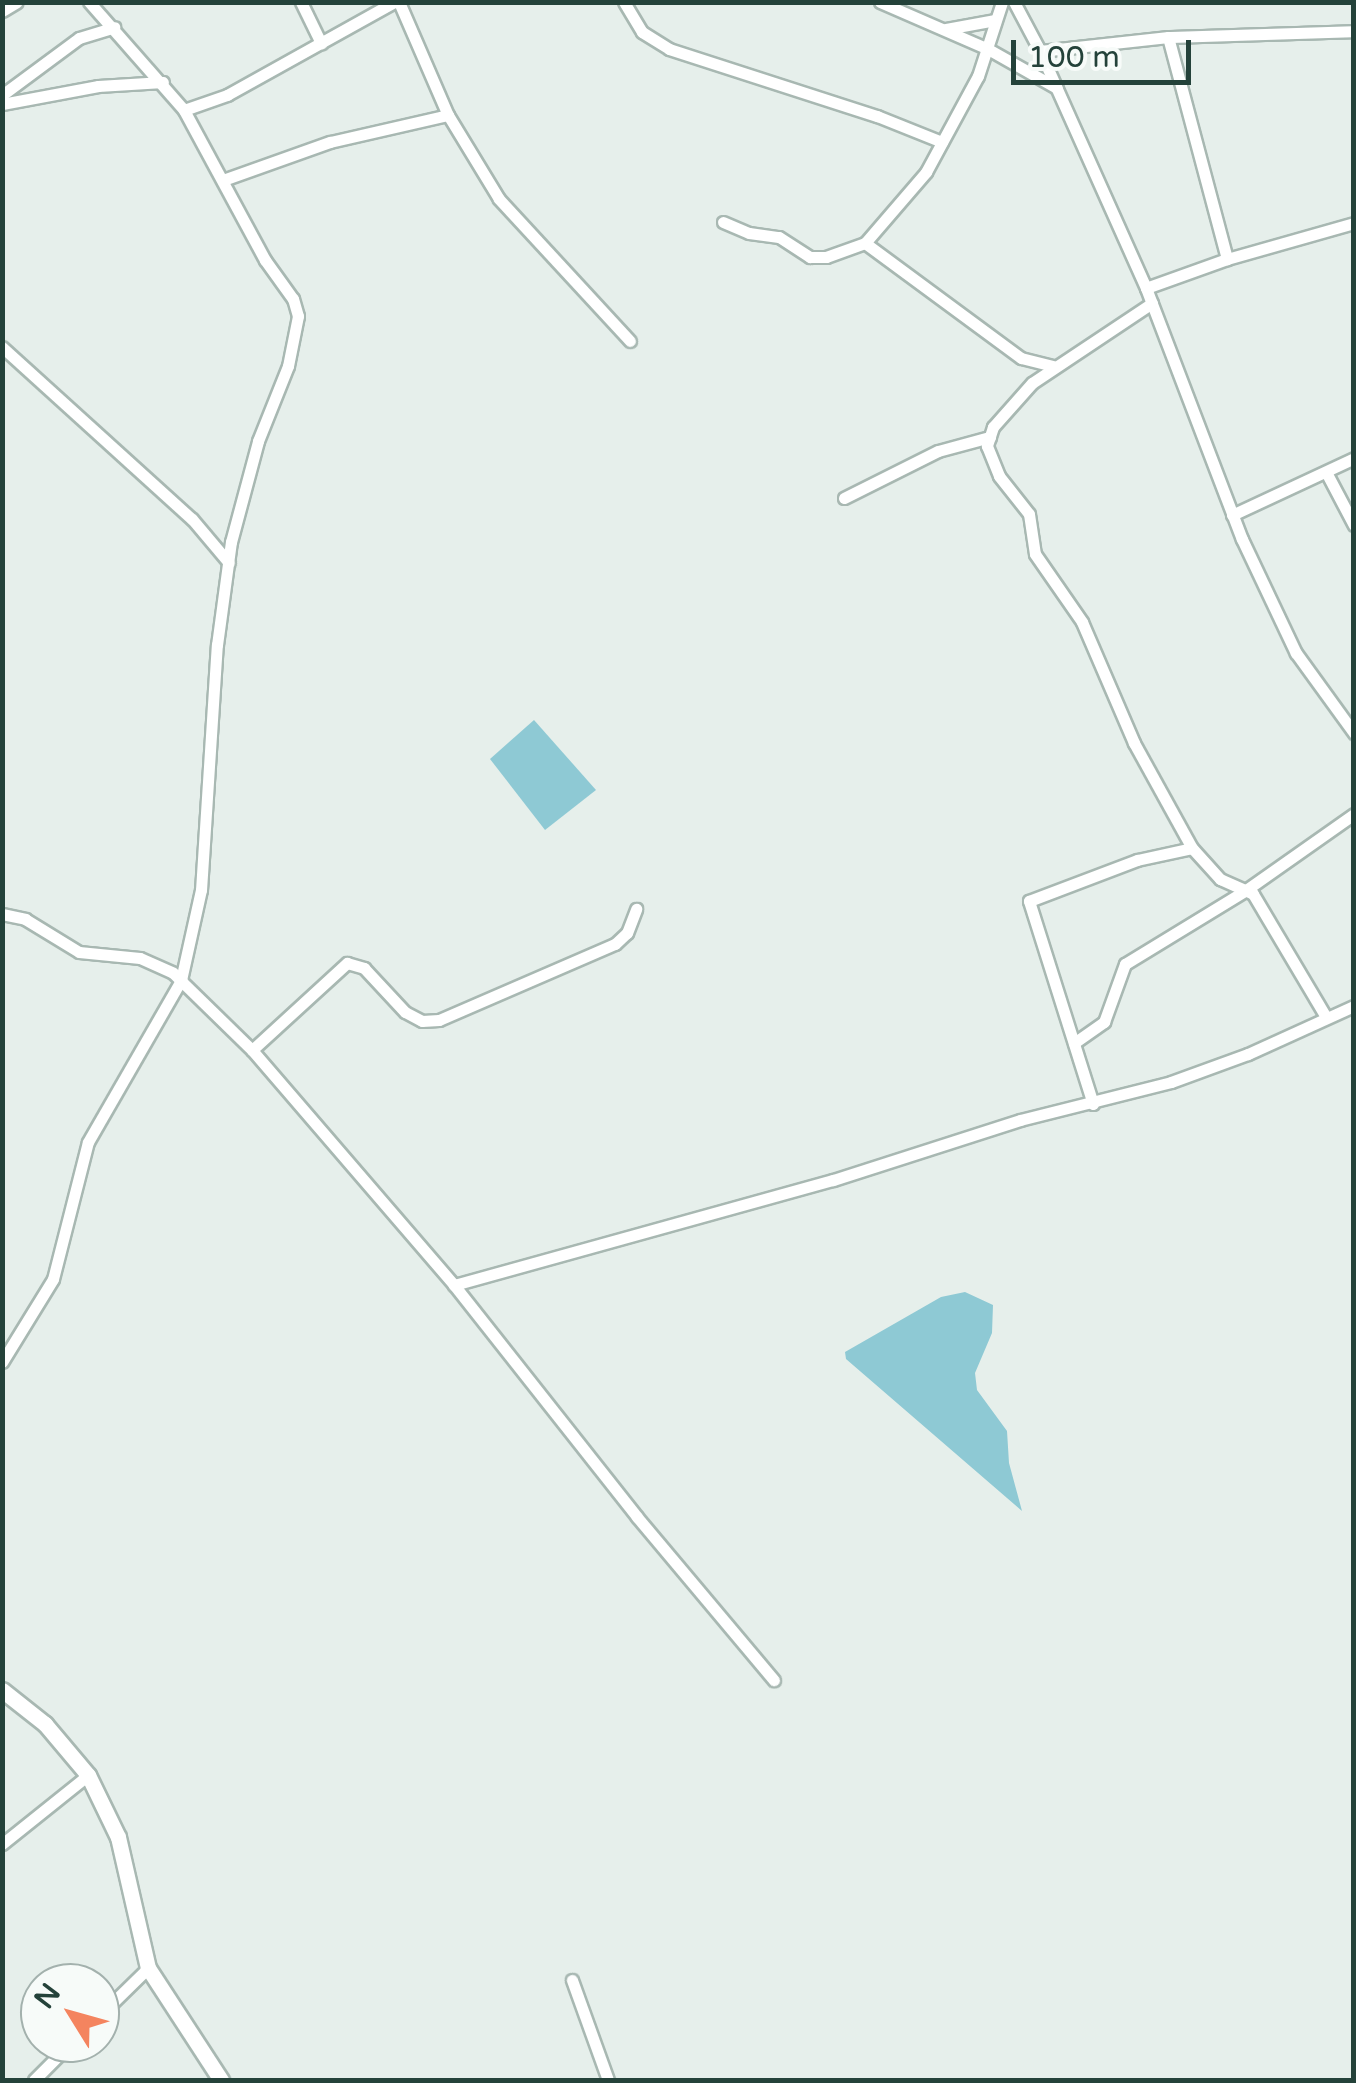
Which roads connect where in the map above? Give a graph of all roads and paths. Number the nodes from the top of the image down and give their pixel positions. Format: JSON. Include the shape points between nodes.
{"nodes":[{"id":1,"x":16,"y":2,"type":"edge"},
{"id":2,"x":89,"y":2,"type":"edge"},
{"id":3,"x":301,"y":2,"type":"edge"},
{"id":4,"x":396,"y":2,"type":"edge"},
{"id":5,"x":624,"y":2,"type":"edge"},
{"id":6,"x":880,"y":2,"type":"edge"},
{"id":7,"x":1002,"y":2,"type":"edge"},
{"id":8,"x":1014,"y":2,"type":"edge"},
{"id":9,"x":2,"y":11,"type":"edge"},
{"id":10,"x":995,"y":20,"type":"junction"},
{"id":11,"x":114,"y":27,"type":"junction"},
{"id":12,"x":945,"y":30,"type":"junction"},
{"id":13,"x":1354,"y":32,"type":"edge"},
{"id":14,"x":1168,"y":37,"type":"junction"},
{"id":15,"x":322,"y":43,"type":"junction"},
{"id":16,"x":988,"y":49,"type":"junction"},
{"id":17,"x":1040,"y":51,"type":"junction"},
{"id":18,"x":163,"y":82,"type":"junction"},
{"id":19,"x":1057,"y":88,"type":"junction"},
{"id":20,"x":2,"y":95,"type":"edge"},
{"id":21,"x":2,"y":104,"type":"edge"},
{"id":22,"x":184,"y":110,"type":"junction"},
{"id":23,"x":448,"y":115,"type":"junction"},
{"id":24,"x":942,"y":142,"type":"junction"},
{"id":25,"x":222,"y":180,"type":"junction"},
{"id":26,"x":723,"y":222,"type":"dead end"},
{"id":27,"x":1354,"y":223,"type":"edge"},
{"id":28,"x":866,"y":243,"type":"junction"},
{"id":29,"x":1227,"y":258,"type":"junction"},
{"id":30,"x":1146,"y":288,"type":"junction"},
{"id":31,"x":1152,"y":303,"type":"junction"},
{"id":32,"x":630,"y":341,"type":"dead end"},
{"id":33,"x":2,"y":347,"type":"edge"},
{"id":34,"x":1053,"y":366,"type":"junction"},
{"id":35,"x":990,"y":437,"type":"junction"},
{"id":36,"x":1354,"y":458,"type":"edge"},
{"id":37,"x":1326,"y":472,"type":"junction"},
{"id":38,"x":844,"y":498,"type":"dead end"},
{"id":39,"x":1232,"y":515,"type":"junction"},
{"id":40,"x":1354,"y":525,"type":"edge"},
{"id":41,"x":229,"y":562,"type":"junction"},
{"id":42,"x":1348,"y":713,"type":"edge"},
{"id":43,"x":1354,"y":733,"type":"edge"},
{"id":44,"x":1354,"y":814,"type":"edge"},
{"id":45,"x":1192,"y":848,"type":"junction"},
{"id":46,"x":1246,"y":890,"type":"junction"},
{"id":47,"x":636,"y":909,"type":"dead end"},
{"id":48,"x":2,"y":914,"type":"edge"},
{"id":49,"x":181,"y":980,"type":"junction"},
{"id":50,"x":1354,"y":1006,"type":"edge"},
{"id":51,"x":1326,"y":1017,"type":"junction"},
{"id":52,"x":1074,"y":1043,"type":"junction"},
{"id":53,"x":252,"y":1050,"type":"junction"},
{"id":54,"x":1093,"y":1104,"type":"junction"},
{"id":55,"x":454,"y":1284,"type":"junction"},
{"id":56,"x":2,"y":1362,"type":"edge"},
{"id":57,"x":774,"y":1680,"type":"dead end"},
{"id":58,"x":2,"y":1690,"type":"edge"},
{"id":59,"x":88,"y":1775,"type":"junction"},
{"id":60,"x":2,"y":1844,"type":"edge"},
{"id":61,"x":148,"y":1968,"type":"junction"},
{"id":62,"x":572,"y":1980,"type":"dead end"},
{"id":63,"x":120,"y":1995,"type":"edge"},
{"id":64,"x":220,"y":2080,"type":"edge"},
{"id":65,"x":608,"y":2080,"type":"edge"}],
"edges":[{"from":1,"to":9,"type":"street"},
{"from":2,"to":11,"type":"street"},
{"from":3,"to":15,"type":"street"},
{"from":4,"to":15,"type":"street"},
{"from":4,"to":23,"type":"street"},
{"from":5,"to":24,"type":"street","via":[[642,32],[669,48]]},
{"from":6,"to":12,"type":"street"},
{"from":7,"to":10,"type":"street"},
{"from":8,"to":17,"type":"street"},
{"from":10,"to":12,"type":"street"},
{"from":10,"to":16,"type":"street"},
{"from":11,"to":18,"type":"street"},
{"from":11,"to":20,"type":"street","via":[[80,38]]},
{"from":12,"to":16,"type":"street"},
{"from":13,"to":14,"type":"street"},
{"from":14,"to":17,"type":"street"},
{"from":14,"to":29,"type":"street"},
{"from":15,"to":22,"type":"street","via":[[227,95]]},
{"from":16,"to":19,"type":"street"},
{"from":16,"to":24,"type":"street"},
{"from":17,"to":19,"type":"street"},
{"from":18,"to":21,"type":"street"},
{"from":18,"to":22,"type":"street"},
{"from":19,"to":30,"type":"street"},
{"from":22,"to":25,"type":"street"},
{"from":23,"to":25,"type":"street","via":[[330,142]]},
{"from":23,"to":32,"type":"street","via":[[498,199]]},
{"from":24,"to":28,"type":"street","via":[[906,199]]},
{"from":25,"to":41,"type":"street","via":[[298,316],[288,366],[246,479]]},
{"from":26,"to":28,"type":"street","via":[[779,237],[810,257]]},
{"from":27,"to":29,"type":"street"},
{"from":28,"to":34,"type":"street","via":[[1021,358]]},
{"from":29,"to":30,"type":"street"},
{"from":30,"to":31,"type":"street"},
{"from":31,"to":34,"type":"street"},
{"from":31,"to":39,"type":"street"},
{"from":33,"to":41,"type":"street","via":[[192,520]]},
{"from":34,"to":35,"type":"street","via":[[1008,407]]},
{"from":35,"to":38,"type":"street","via":[[938,451]]},
{"from":35,"to":45,"type":"street","via":[[999,476],[1028,514],[1035,554],[1082,622],[1134,743]]},
{"from":36,"to":37,"type":"street"},
{"from":37,"to":39,"type":"street"},
{"from":37,"to":40,"type":"street"},
{"from":39,"to":42,"type":"street","via":[[1296,652]]},
{"from":41,"to":49,"type":"street","via":[[201,890]]},
{"from":42,"to":43,"type":"street"},
{"from":44,"to":46,"type":"street"},
{"from":45,"to":46,"type":"street","via":[[1220,879]]},
{"from":45,"to":52,"type":"street","via":[[1137,860],[1029,901]]},
{"from":46,"to":51,"type":"street","via":[[1259,900]]},
{"from":46,"to":52,"type":"street","via":[[1125,964],[1104,1022]]},
{"from":47,"to":53,"type":"street","via":[[615,944],[439,1020],[422,1022],[405,1012],[364,968],[347,963]]},
{"from":48,"to":49,"type":"street","via":[[24,919],[79,952],[140,958]]},
{"from":49,"to":53,"type":"street"},
{"from":49,"to":56,"type":"street","via":[[88,1142],[53,1279]]},
{"from":50,"to":51,"type":"street"},
{"from":51,"to":54,"type":"street","via":[[1248,1054]]},
{"from":52,"to":54,"type":"street"},
{"from":53,"to":55,"type":"street"},
{"from":54,"to":55,"type":"street"},
{"from":55,"to":57,"type":"street"},
{"from":58,"to":59,"type":"street","via":[[45,1724]]},
{"from":59,"to":60,"type":"street"},
{"from":59,"to":61,"type":"street","via":[[118,1837]]},
{"from":61,"to":63,"type":"street"},
{"from":61,"to":64,"type":"street"},
{"from":62,"to":65,"type":"street"}]}
